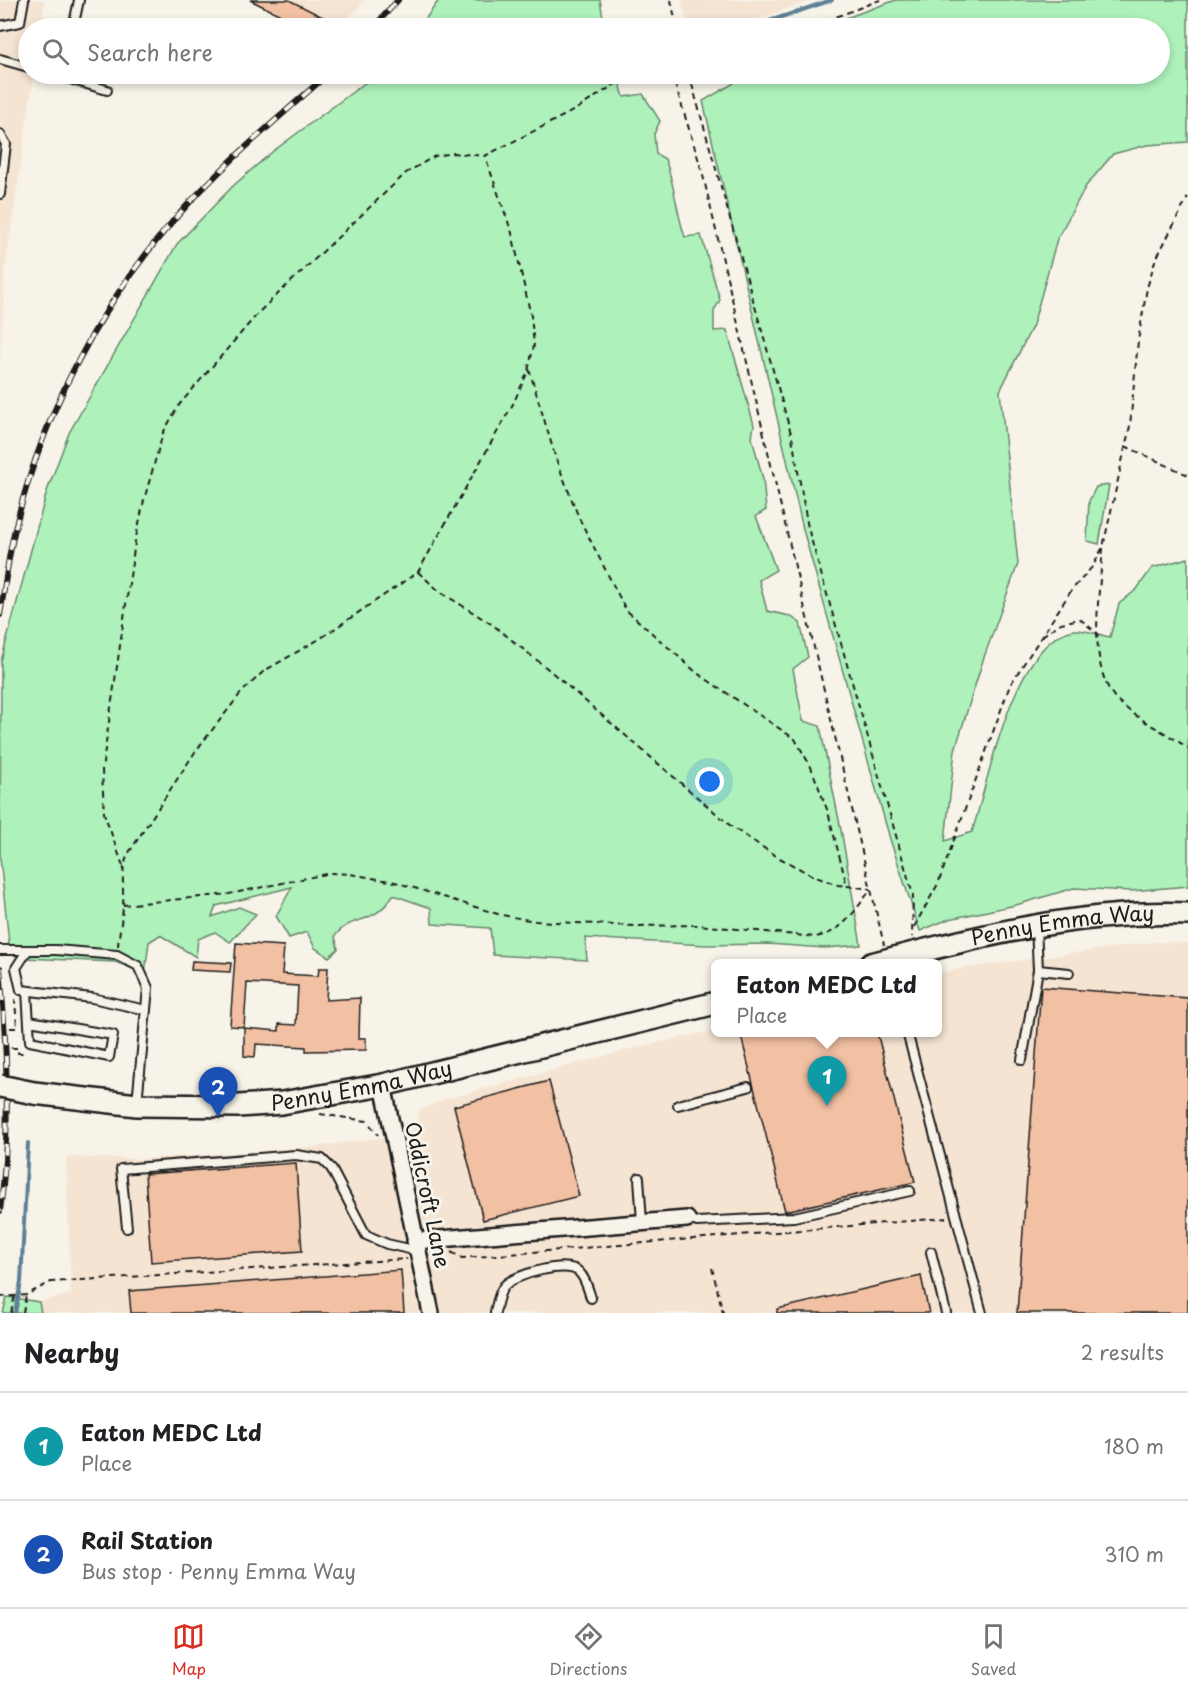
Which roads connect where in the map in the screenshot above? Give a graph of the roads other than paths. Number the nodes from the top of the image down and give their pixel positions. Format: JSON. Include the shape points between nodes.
{"nodes":[{"id":1,"x":24,"y":0,"type":"edge"},
{"id":2,"x":79,"y":0,"type":"edge"},
{"id":3,"x":21,"y":18,"type":"edge"},
{"id":4,"x":75,"y":18,"type":"edge"},
{"id":5,"x":18,"y":22,"type":"edge"},
{"id":6,"x":0,"y":26,"type":"edge"},
{"id":7,"x":0,"y":59,"type":"edge"},
{"id":8,"x":18,"y":64,"type":"edge"},
{"id":9,"x":89,"y":84,"type":"edge"},
{"id":10,"x":107,"y":90,"type":"dead end"},
{"id":11,"x":0,"y":134,"type":"edge"},
{"id":12,"x":0,"y":194,"type":"edge"},
{"id":13,"x":1188,"y":914,"type":"edge"},
{"id":14,"x":1035,"y":925,"type":"junction"},
{"id":15,"x":0,"y":950,"type":"edge"},
{"id":16,"x":27,"y":951,"type":"junction"},
{"id":17,"x":892,"y":959,"type":"edge"},
{"id":18,"x":1038,"y":970,"type":"junction"},
{"id":19,"x":1070,"y":973,"type":"dead end"},
{"id":20,"x":27,"y":991,"type":"junction"},
{"id":21,"x":711,"y":1004,"type":"edge"},
{"id":22,"x":146,"y":1010,"type":"junction"},
{"id":23,"x":29,"y":1021,"type":"junction"},
{"id":24,"x":908,"y":1037,"type":"edge"},
{"id":25,"x":1022,"y":1060,"type":"dead end"},
{"id":26,"x":383,"y":1085,"type":"junction"},
{"id":27,"x":0,"y":1086,"type":"edge"},
{"id":28,"x":748,"y":1087,"type":"dead end"},
{"id":29,"x":137,"y":1105,"type":"junction"},
{"id":30,"x":678,"y":1105,"type":"dead end"},
{"id":31,"x":639,"y":1178,"type":"dead end"},
{"id":32,"x":910,"y":1191,"type":"dead end"},
{"id":33,"x":687,"y":1219,"type":"joint"},
{"id":34,"x":642,"y":1222,"type":"junction"},
{"id":35,"x":127,"y":1228,"type":"dead end"},
{"id":36,"x":417,"y":1250,"type":"junction"},
{"id":37,"x":931,"y":1252,"type":"dead end"},
{"id":38,"x":591,"y":1298,"type":"dead end"},
{"id":39,"x":431,"y":1313,"type":"edge"},
{"id":40,"x":495,"y":1313,"type":"edge"},
{"id":41,"x":946,"y":1313,"type":"edge"},
{"id":42,"x":982,"y":1313,"type":"edge"}],
"edges":[{"from":1,"to":3,"type":"lane"},
{"from":2,"to":4,"type":"lane"},
{"from":5,"to":6,"type":"lane"},
{"from":7,"to":8,"type":"lane"},
{"from":9,"to":10,"type":"lane"},
{"from":11,"to":12,"type":"lane","via":[[6,144]]},
{"from":13,"to":14,"type":"main road","name":"Penny Emma Way","via":[[1153,913]]},
{"from":14,"to":17,"type":"main road","name":"Penny Emma Way"},
{"from":14,"to":18,"type":"lane"},
{"from":15,"to":16,"type":"lane"},
{"from":16,"to":20,"type":"lane","via":[[16,968],[21,990]]},
{"from":16,"to":22,"type":"lane","via":[[117,955],[138,966],[148,988]]},
{"from":18,"to":19,"type":"lane"},
{"from":18,"to":25,"type":"lane"},
{"from":20,"to":22,"type":"lane","via":[[92,998]]},
{"from":20,"to":23,"type":"lane"},
{"from":21,"to":26,"type":"main road","name":"Penny Emma Way"},
{"from":22,"to":29,"type":"lane"},
{"from":23,"to":23,"type":"lane","via":[[30,1041],[109,1057],[113,1035]]},
{"from":24,"to":42,"type":"lane"},
{"from":26,"to":29,"type":"main road","name":"Penny Emma Way","via":[[273,1104]]},
{"from":26,"to":36,"type":"street","name":"Oddicroft Lane"},
{"from":27,"to":29,"type":"main road","name":"Penny Emma Way","bridge":true},
{"from":28,"to":30,"type":"lane"},
{"from":31,"to":34,"type":"lane"},
{"from":32,"to":33,"type":"lane","via":[[794,1217],[697,1222]]},
{"from":33,"to":34,"type":"street"},
{"from":34,"to":36,"type":"street"},
{"from":35,"to":36,"type":"lane","via":[[121,1169],[296,1155],[322,1159],[331,1168],[366,1235],[387,1245]]},
{"from":36,"to":39,"type":"street","name":"Oddicroft Lane"},
{"from":37,"to":41,"type":"lane"},
{"from":38,"to":40,"type":"lane","via":[[579,1271],[569,1266],[518,1277],[505,1285]]}]}
